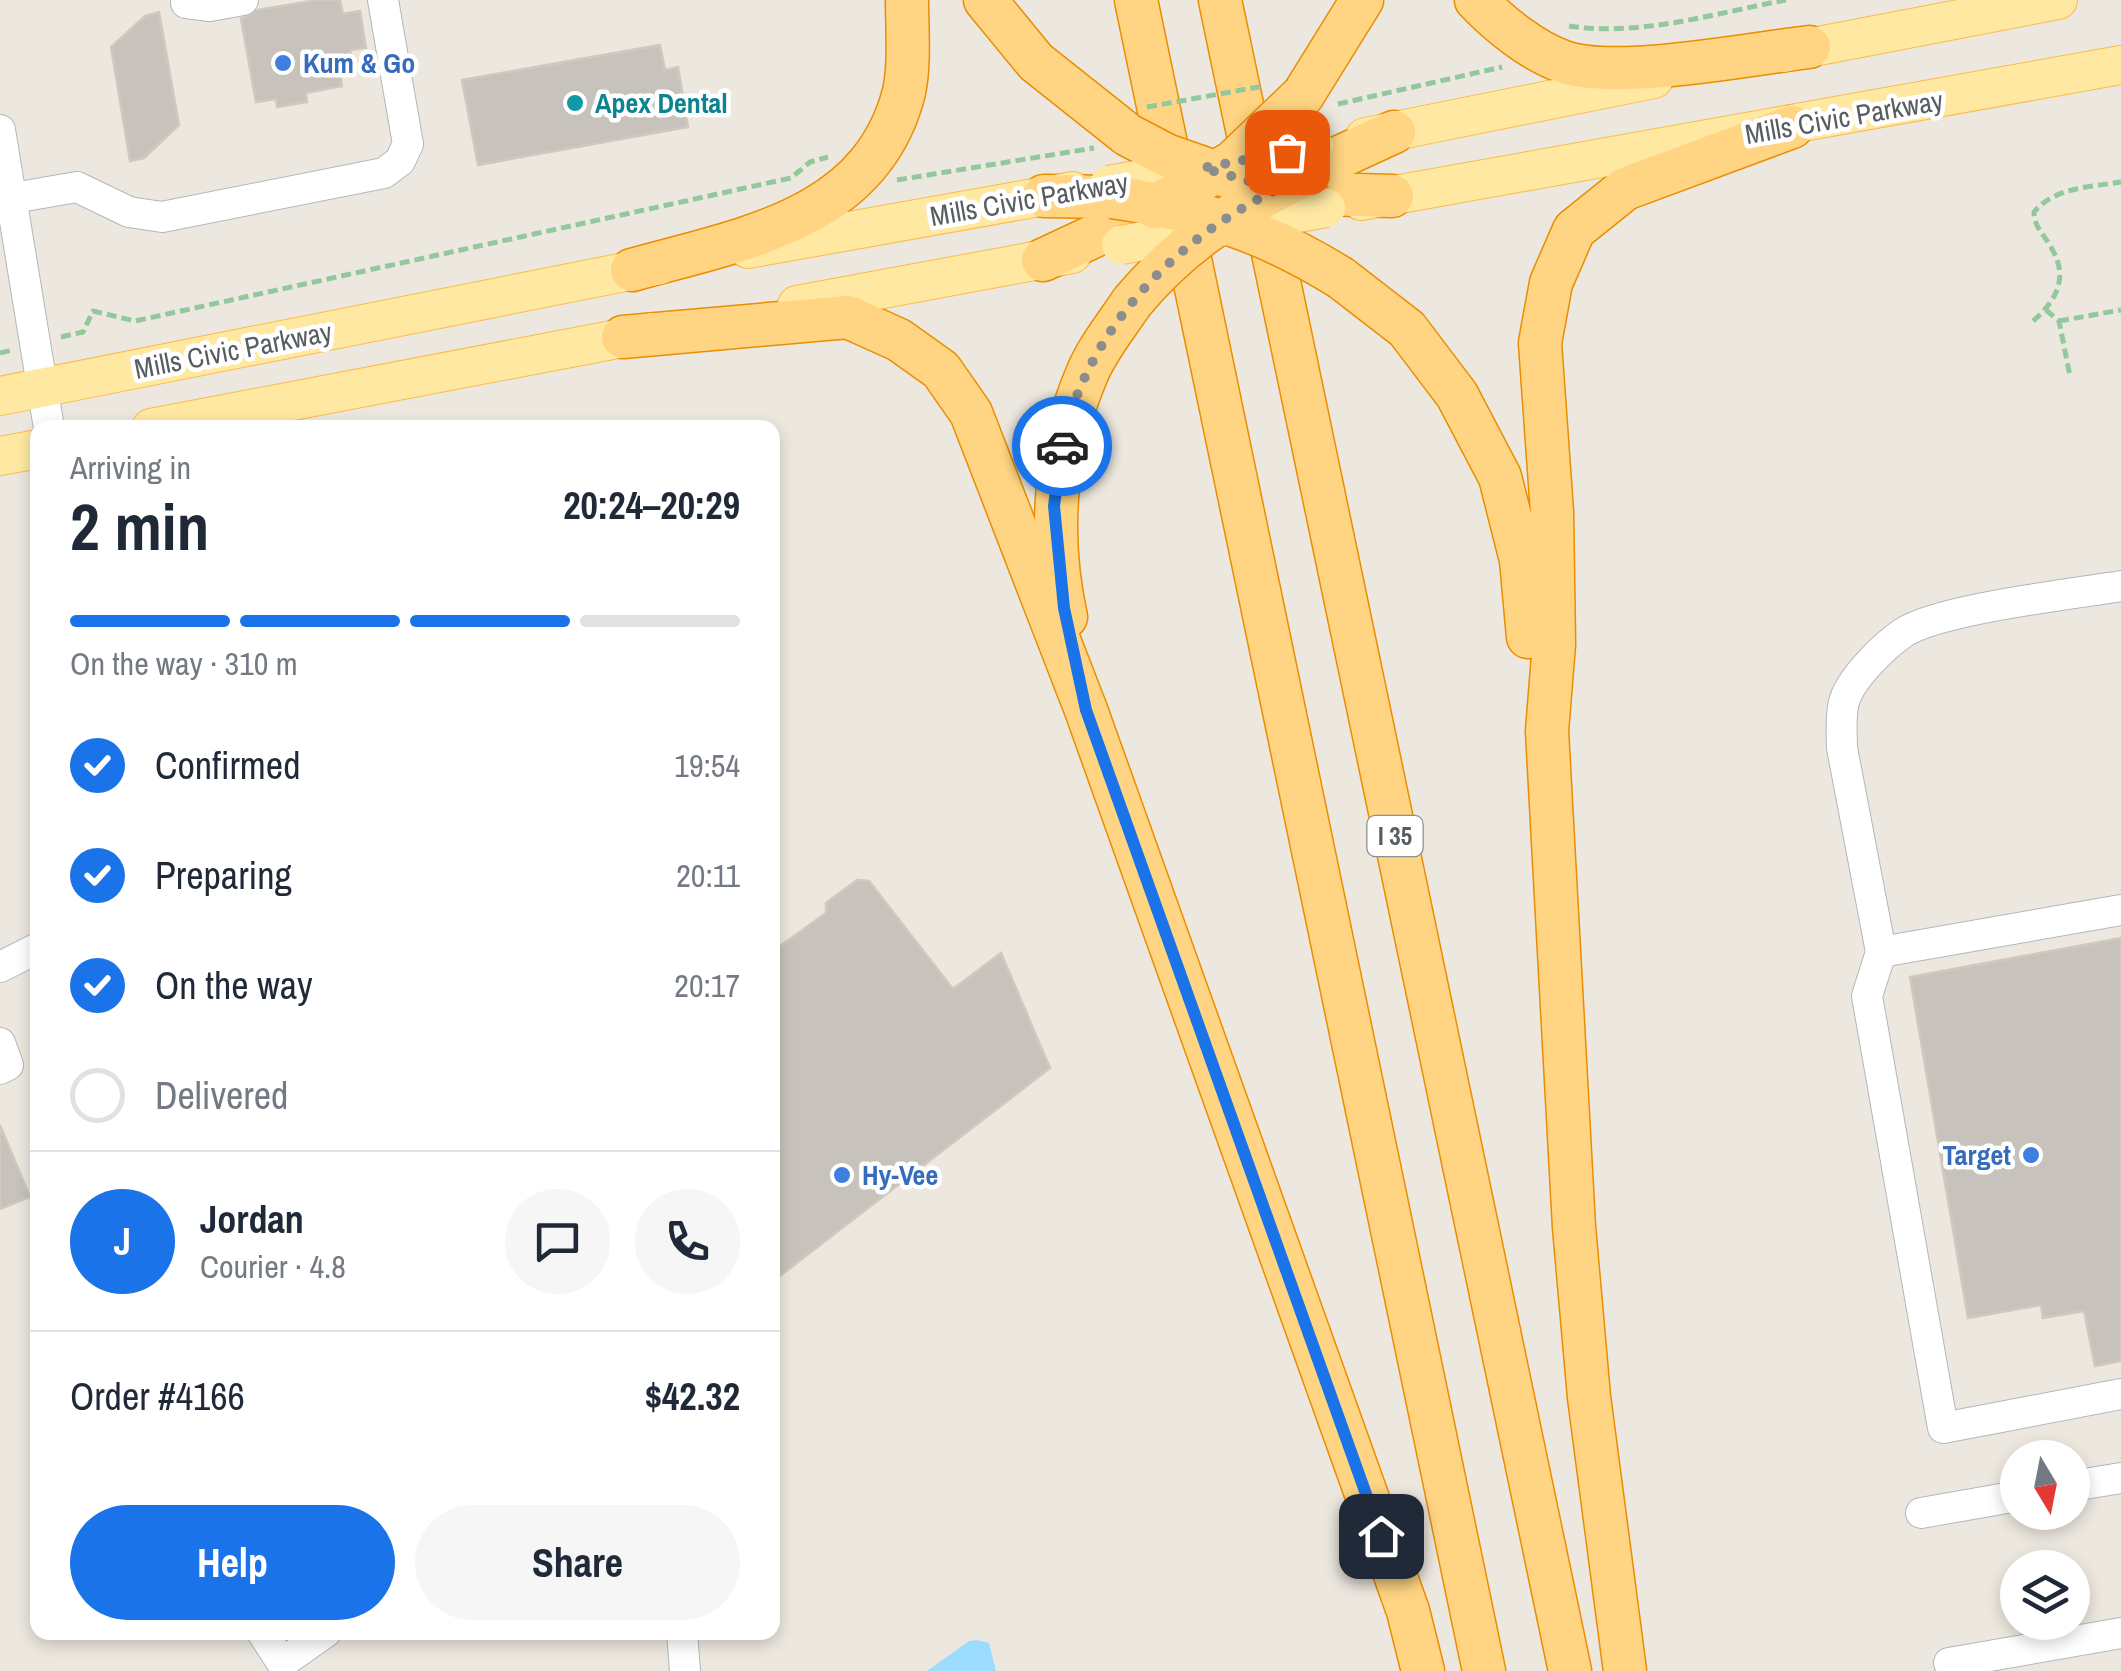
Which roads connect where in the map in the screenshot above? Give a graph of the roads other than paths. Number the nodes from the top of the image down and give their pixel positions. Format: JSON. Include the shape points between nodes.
{"nodes":[{"id":1,"x":243,"y":0,"type":"edge"},
{"id":2,"x":383,"y":0,"type":"edge"},
{"id":3,"x":907,"y":0,"type":"edge"},
{"id":4,"x":985,"y":0,"type":"edge"},
{"id":5,"x":1136,"y":0,"type":"edge"},
{"id":6,"x":1220,"y":0,"type":"edge"},
{"id":7,"x":1362,"y":0,"type":"edge"},
{"id":8,"x":1476,"y":0,"type":"edge"},
{"id":9,"x":2058,"y":0,"type":"edge"},
{"id":10,"x":186,"y":3,"type":"dead end"},
{"id":11,"x":1808,"y":48,"type":"junction"},
{"id":12,"x":2121,"y":58,"type":"edge"},
{"id":13,"x":2121,"y":66,"type":"edge"},
{"id":14,"x":2083,"y":72,"type":"junction"},
{"id":15,"x":1792,"y":126,"type":"junction"},
{"id":16,"x":0,"y":130,"type":"edge"},
{"id":17,"x":1394,"y":132,"type":"joint"},
{"id":18,"x":1217,"y":168,"type":"junction"},
{"id":19,"x":1320,"y":179,"type":"junction"},
{"id":20,"x":1278,"y":189,"type":"junction"},
{"id":21,"x":1044,"y":196,"type":"joint"},
{"id":22,"x":1392,"y":196,"type":"joint"},
{"id":23,"x":13,"y":198,"type":"junction"},
{"id":24,"x":1160,"y":204,"type":"junction"},
{"id":25,"x":1115,"y":213,"type":"junction"},
{"id":26,"x":1221,"y":224,"type":"junction"},
{"id":27,"x":1043,"y":260,"type":"joint"},
{"id":28,"x":632,"y":270,"type":"junction"},
{"id":29,"x":623,"y":338,"type":"junction"},
{"id":30,"x":42,"y":388,"type":"junction"},
{"id":31,"x":0,"y":396,"type":"edge"},
{"id":32,"x":48,"y":420,"type":"edge"},
{"id":33,"x":193,"y":420,"type":"edge"},
{"id":34,"x":30,"y":450,"type":"edge"},
{"id":35,"x":0,"y":456,"type":"edge"},
{"id":36,"x":2121,"y":586,"type":"edge"},
{"id":37,"x":1086,"y":710,"type":"junction"},
{"id":38,"x":1546,"y":731,"type":"junction"},
{"id":39,"x":2121,"y":910,"type":"edge"},
{"id":40,"x":30,"y":952,"type":"edge"},
{"id":41,"x":1881,"y":952,"type":"junction"},
{"id":42,"x":0,"y":967,"type":"edge"},
{"id":43,"x":0,"y":1043,"type":"edge"},
{"id":44,"x":0,"y":1069,"type":"edge"},
{"id":45,"x":2121,"y":1394,"type":"edge"},
{"id":46,"x":2121,"y":1478,"type":"edge"},
{"id":47,"x":2090,"y":1483,"type":"edge"},
{"id":48,"x":2000,"y":1499,"type":"edge"},
{"id":49,"x":1921,"y":1513,"type":"dead end"},
{"id":50,"x":2121,"y":1633,"type":"edge"},
{"id":51,"x":267,"y":1640,"type":"edge"},
{"id":52,"x":315,"y":1640,"type":"edge"},
{"id":53,"x":683,"y":1640,"type":"edge"},
{"id":54,"x":1949,"y":1663,"type":"dead end"},
{"id":55,"x":685,"y":1671,"type":"edge"},
{"id":56,"x":1423,"y":1671,"type":"edge"},
{"id":57,"x":1484,"y":1671,"type":"edge"},
{"id":58,"x":1570,"y":1671,"type":"edge"},
{"id":59,"x":1626,"y":1671,"type":"edge"}],
"edges":[{"from":1,"to":10,"type":"street"},
{"from":2,"to":23,"type":"street","via":[[408,144],[394,168],[366,180],[162,218],[129,212],[77,187]]},
{"from":3,"to":28,"type":"highway","via":[[904,89],[887,138],[841,191],[780,228]]},
{"from":4,"to":18,"type":"highway","bridge":true,"via":[[1104,129]]},
{"from":5,"to":57,"type":"highway"},
{"from":6,"to":58,"type":"highway","number":"I 35"},
{"from":7,"to":18,"type":"highway","bridge":true,"via":[[1303,95],[1270,131]]},
{"from":8,"to":11,"type":"highway","via":[[1510,31],[1564,62],[1616,69]]},
{"from":9,"to":11,"type":"main road"},
{"from":11,"to":17,"type":"main road"},
{"from":12,"to":14,"type":"main road"},
{"from":13,"to":14,"type":"main road","name":"Mills Civic Parkway"},
{"from":14,"to":15,"type":"main road","name":"Mills Civic Parkway"},
{"from":15,"to":22,"type":"main road","name":"Mills Civic Parkway"},
{"from":15,"to":38,"type":"highway","via":[[1625,188],[1574,230],[1551,283],[1540,343],[1554,644]]},
{"from":16,"to":23,"type":"street"},
{"from":17,"to":19,"type":"highway"},
{"from":18,"to":19,"type":"main road","name":"Mills Civic Parkway","bridge":true},
{"from":18,"to":20,"type":"highway","bridge":true},
{"from":18,"to":24,"type":"highway","bridge":true},
{"from":18,"to":25,"type":"main road","name":"Mills Civic Parkway","bridge":true},
{"from":19,"to":20,"type":"highway","bridge":true},
{"from":19,"to":22,"type":"highway"},
{"from":19,"to":26,"type":"main road","bridge":true},
{"from":20,"to":26,"type":"highway","bridge":true},
{"from":21,"to":25,"type":"highway"},
{"from":21,"to":28,"type":"main road","name":"Mills Civic Parkway"},
{"from":23,"to":30,"type":"street"},
{"from":24,"to":25,"type":"highway","bridge":true},
{"from":24,"to":26,"type":"highway","bridge":true},
{"from":25,"to":26,"type":"main road","bridge":true},
{"from":25,"to":27,"type":"highway"},
{"from":26,"to":37,"type":"highway","bridge":true,"via":[[1163,264],[1132,302],[1088,371],[1063,441],[1054,506],[1064,608]]},
{"from":26,"to":38,"type":"highway","bridge":true,"via":[[1294,248],[1341,278],[1408,329],[1457,395],[1500,477],[1522,560]]},
{"from":27,"to":29,"type":"main road"},
{"from":28,"to":30,"type":"main road","name":"Mills Civic Parkway"},
{"from":29,"to":33,"type":"main road"},
{"from":29,"to":37,"type":"highway","via":[[848,316],[899,340],[940,370],[972,414]]},
{"from":30,"to":31,"type":"main road","name":"Mills Civic Parkway"},
{"from":30,"to":32,"type":"street"},
{"from":34,"to":35,"type":"main road"},
{"from":36,"to":41,"type":"street","via":[[1960,615],[1905,632],[1844,699],[1842,748]]},
{"from":37,"to":56,"type":"highway","via":[[1401,1592]]},
{"from":38,"to":59,"type":"highway","via":[[1574,1227]]},
{"from":39,"to":41,"type":"street"},
{"from":40,"to":42,"type":"street"},
{"from":41,"to":45,"type":"street","via":[[1867,996],[1943,1428]]},
{"from":43,"to":44,"type":"street","via":[[8,1065]]},
{"from":46,"to":47,"type":"street"},
{"from":48,"to":49,"type":"street"},
{"from":50,"to":54,"type":"street"},
{"from":51,"to":52,"type":"street","via":[[282,1663]]},
{"from":53,"to":55,"type":"street"}]}
